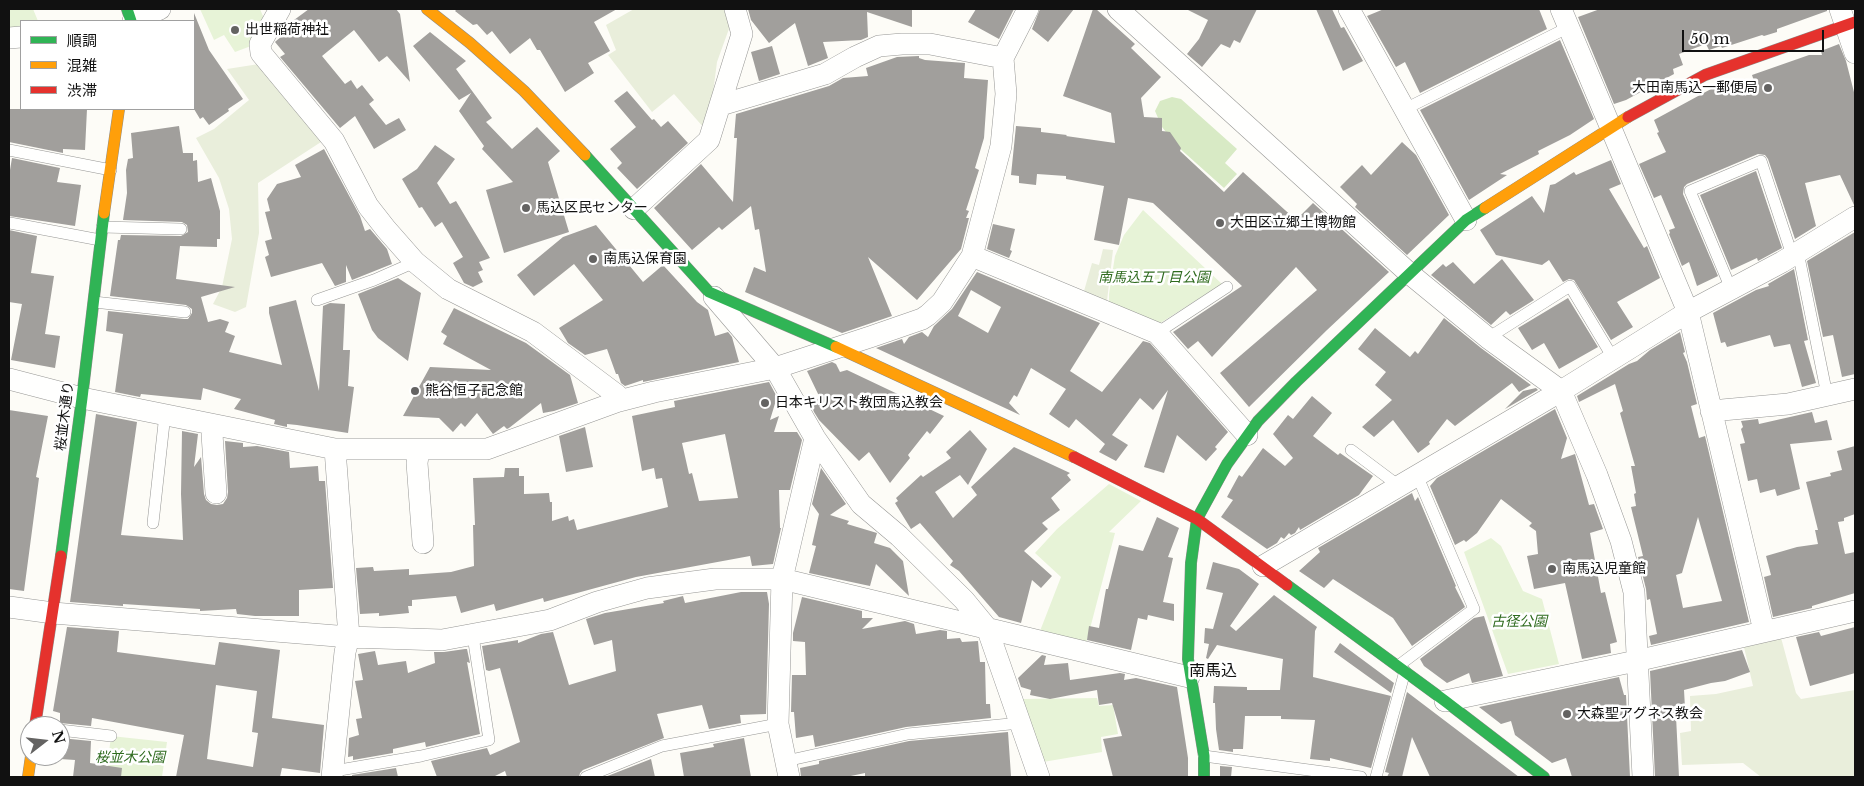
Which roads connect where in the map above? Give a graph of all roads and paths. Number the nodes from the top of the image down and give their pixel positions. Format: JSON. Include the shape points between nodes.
{"nodes":[{"id":1,"x":160,"y":9,"type":"edge"},
{"id":2,"x":280,"y":9,"type":"edge"},
{"id":3,"x":427,"y":9,"type":"edge"},
{"id":4,"x":736,"y":9,"type":"edge"},
{"id":5,"x":1028,"y":9,"type":"edge"},
{"id":6,"x":1118,"y":9,"type":"edge"},
{"id":7,"x":1353,"y":10,"type":"edge"},
{"id":8,"x":1565,"y":18,"type":"edge"},
{"id":9,"x":1847,"y":18,"type":"edge"},
{"id":10,"x":134,"y":20,"type":"edge"},
{"id":11,"x":1855,"y":53,"type":"edge"},
{"id":12,"x":1003,"y":58,"type":"junction"},
{"id":13,"x":721,"y":105,"type":"junction"},
{"id":14,"x":1405,"y":109,"type":"junction"},
{"id":15,"x":119,"y":110,"type":"edge"},
{"id":16,"x":1610,"y":127,"type":"junction"},
{"id":17,"x":9,"y":150,"type":"edge"},
{"id":18,"x":111,"y":170,"type":"junction"},
{"id":19,"x":634,"y":209,"type":"junction"},
{"id":20,"x":1855,"y":217,"type":"edge"},
{"id":21,"x":1466,"y":220,"type":"junction"},
{"id":22,"x":10,"y":223,"type":"edge"},
{"id":23,"x":102,"y":227,"type":"junction"},
{"id":24,"x":181,"y":229,"type":"dead end"},
{"id":25,"x":102,"y":241,"type":"junction"},
{"id":26,"x":1795,"y":254,"type":"junction"},
{"id":27,"x":972,"y":256,"type":"junction"},
{"id":28,"x":415,"y":262,"type":"junction"},
{"id":29,"x":1410,"y":274,"type":"junction"},
{"id":30,"x":1227,"y":287,"type":"dead end"},
{"id":31,"x":1731,"y":289,"type":"junction"},
{"id":32,"x":709,"y":292,"type":"junction"},
{"id":33,"x":317,"y":300,"type":"dead end"},
{"id":34,"x":94,"y":302,"type":"junction"},
{"id":35,"x":185,"y":312,"type":"dead end"},
{"id":36,"x":1688,"y":312,"type":"junction"},
{"id":37,"x":1157,"y":333,"type":"junction"},
{"id":38,"x":1488,"y":338,"type":"junction"},
{"id":39,"x":838,"y":348,"type":"junction"},
{"id":40,"x":1613,"y":358,"type":"junction"},
{"id":41,"x":775,"y":368,"type":"junction"},
{"id":42,"x":9,"y":379,"type":"edge"},
{"id":43,"x":1855,"y":388,"type":"edge"},
{"id":44,"x":1561,"y":391,"type":"junction"},
{"id":45,"x":1827,"y":395,"type":"junction"},
{"id":46,"x":82,"y":398,"type":"junction"},
{"id":47,"x":619,"y":401,"type":"junction"},
{"id":48,"x":1711,"y":411,"type":"junction"},
{"id":49,"x":165,"y":414,"type":"junction"},
{"id":50,"x":214,"y":424,"type":"junction"},
{"id":51,"x":1247,"y":435,"type":"junction"},
{"id":52,"x":814,"y":438,"type":"junction"},
{"id":53,"x":335,"y":449,"type":"junction"},
{"id":54,"x":419,"y":449,"type":"junction"},
{"id":55,"x":1351,"y":450,"type":"dead end"},
{"id":56,"x":1417,"y":475,"type":"junction"},
{"id":57,"x":1398,"y":486,"type":"junction"},
{"id":58,"x":216,"y":493,"type":"dead end"},
{"id":59,"x":1197,"y":519,"type":"junction"},
{"id":60,"x":153,"y":523,"type":"dead end"},
{"id":61,"x":423,"y":543,"type":"dead end"},
{"id":62,"x":1263,"y":566,"type":"junction"},
{"id":63,"x":782,"y":579,"type":"junction"},
{"id":64,"x":9,"y":607,"type":"edge"},
{"id":65,"x":1855,"y":611,"type":"edge"},
{"id":66,"x":53,"y":613,"type":"junction"},
{"id":67,"x":987,"y":628,"type":"junction"},
{"id":68,"x":1764,"y":631,"type":"junction"},
{"id":69,"x":473,"y":636,"type":"junction"},
{"id":70,"x":349,"y":637,"type":"junction"},
{"id":71,"x":1636,"y":661,"type":"junction"},
{"id":72,"x":1401,"y":669,"type":"junction"},
{"id":73,"x":1190,"y":677,"type":"junction"},
{"id":74,"x":1445,"y":701,"type":"junction"},
{"id":75,"x":36,"y":716,"type":"edge"},
{"id":76,"x":1020,"y":723,"type":"junction"},
{"id":77,"x":778,"y":724,"type":"junction"},
{"id":78,"x":70,"y":731,"type":"edge"},
{"id":79,"x":111,"y":736,"type":"dead end"},
{"id":80,"x":1204,"y":756,"type":"junction"},
{"id":81,"x":788,"y":769,"type":"edge"},
{"id":82,"x":333,"y":774,"type":"edge"},
{"id":83,"x":586,"y":777,"type":"edge"},
{"id":84,"x":1039,"y":777,"type":"edge"},
{"id":85,"x":1204,"y":777,"type":"edge"},
{"id":86,"x":1361,"y":777,"type":"edge"},
{"id":87,"x":1376,"y":777,"type":"edge"},
{"id":88,"x":1544,"y":777,"type":"edge"},
{"id":89,"x":1643,"y":777,"type":"edge"}],
"edges":[{"from":1,"to":10,"type":"street"},
{"from":2,"to":28,"type":"street","via":[[260,44],[260,53],[334,141],[368,206]]},
{"from":3,"to":19,"type":"street","via":[[470,42],[524,91]]},
{"from":4,"to":13,"type":"street","via":[[742,34]]},
{"from":5,"to":12,"type":"street"},
{"from":6,"to":29,"type":"street"},
{"from":7,"to":14,"type":"street"},
{"from":8,"to":14,"type":"lane"},
{"from":8,"to":16,"type":"street"},
{"from":9,"to":11,"type":"street"},
{"from":9,"to":16,"type":"street","via":[[1706,75]]},
{"from":12,"to":13,"type":"street","via":[[930,44],[880,46],[824,74]]},
{"from":12,"to":27,"type":"street","via":[[1006,94],[1001,146]]},
{"from":13,"to":19,"type":"street","via":[[709,140]]},
{"from":14,"to":21,"type":"street"},
{"from":15,"to":18,"type":"street","name":"桜並木通り"},
{"from":16,"to":21,"type":"street"},
{"from":16,"to":36,"type":"street"},
{"from":17,"to":18,"type":"lane"},
{"from":18,"to":23,"type":"street","name":"桜並木通り"},
{"from":19,"to":32,"type":"street"},
{"from":20,"to":26,"type":"street"},
{"from":21,"to":29,"type":"street"},
{"from":22,"to":25,"type":"lane"},
{"from":23,"to":24,"type":"lane"},
{"from":23,"to":25,"type":"street","name":"桜並木通り"},
{"from":25,"to":34,"type":"street","name":"桜並木通り"},
{"from":26,"to":31,"type":"street"},
{"from":26,"to":31,"type":"lane","via":[[1760,161],[1690,191]]},
{"from":26,"to":45,"type":"lane"},
{"from":27,"to":37,"type":"street"},
{"from":27,"to":39,"type":"street","via":[[942,302],[928,315]]},
{"from":28,"to":33,"type":"lane"},
{"from":28,"to":47,"type":"street","via":[[448,288],[533,332],[617,395]]},
{"from":29,"to":38,"type":"street"},
{"from":29,"to":51,"type":"street","via":[[1296,382]]},
{"from":30,"to":37,"type":"lane"},
{"from":31,"to":36,"type":"street"},
{"from":32,"to":39,"type":"street"},
{"from":32,"to":41,"type":"street"},
{"from":34,"to":35,"type":"lane"},
{"from":34,"to":46,"type":"street","name":"桜並木通り"},
{"from":36,"to":40,"type":"street"},
{"from":36,"to":48,"type":"street"},
{"from":37,"to":51,"type":"street"},
{"from":38,"to":40,"type":"lane","via":[[1570,286]]},
{"from":38,"to":44,"type":"street"},
{"from":39,"to":41,"type":"street"},
{"from":39,"to":59,"type":"street","via":[[1088,464]]},
{"from":40,"to":44,"type":"street"},
{"from":41,"to":47,"type":"street"},
{"from":41,"to":52,"type":"street"},
{"from":42,"to":46,"type":"street"},
{"from":43,"to":45,"type":"street"},
{"from":44,"to":56,"type":"street"},
{"from":44,"to":71,"type":"street","via":[[1621,541],[1634,592]]},
{"from":45,"to":48,"type":"street","via":[[1788,404]]},
{"from":46,"to":49,"type":"street"},
{"from":46,"to":66,"type":"street","name":"桜並木通り"},
{"from":47,"to":54,"type":"street","via":[[487,449]]},
{"from":48,"to":68,"type":"street"},
{"from":49,"to":50,"type":"street"},
{"from":49,"to":60,"type":"lane"},
{"from":50,"to":53,"type":"street"},
{"from":50,"to":58,"type":"street"},
{"from":51,"to":59,"type":"street"},
{"from":52,"to":63,"type":"street"},
{"from":52,"to":67,"type":"street","via":[[861,504],[900,536],[964,600]]},
{"from":53,"to":54,"type":"street"},
{"from":53,"to":70,"type":"street"},
{"from":54,"to":61,"type":"street","via":[[417,462]]},
{"from":55,"to":57,"type":"lane"},
{"from":56,"to":57,"type":"street"},
{"from":56,"to":72,"type":"lane","via":[[1474,609]]},
{"from":57,"to":62,"type":"street"},
{"from":59,"to":62,"type":"street"},
{"from":59,"to":73,"type":"street","via":[[1190,583]]},
{"from":62,"to":72,"type":"street"},
{"from":63,"to":67,"type":"street"},
{"from":63,"to":69,"type":"street","via":[[715,580],[647,588],[550,620]]},
{"from":63,"to":77,"type":"street"},
{"from":64,"to":66,"type":"street"},
{"from":65,"to":68,"type":"street"},
{"from":66,"to":70,"type":"street"},
{"from":66,"to":75,"type":"street","name":"桜並木通り"},
{"from":67,"to":73,"type":"street"},
{"from":67,"to":76,"type":"street"},
{"from":68,"to":71,"type":"street"},
{"from":69,"to":70,"type":"street","via":[[442,640]]},
{"from":69,"to":82,"type":"lane","via":[[489,740]]},
{"from":70,"to":82,"type":"street"},
{"from":71,"to":74,"type":"street"},
{"from":71,"to":89,"type":"street"},
{"from":72,"to":74,"type":"street"},
{"from":72,"to":87,"type":"lane"},
{"from":73,"to":80,"type":"street"},
{"from":74,"to":88,"type":"street"},
{"from":76,"to":81,"type":"lane","via":[[908,734]]},
{"from":76,"to":84,"type":"street"},
{"from":77,"to":81,"type":"street"},
{"from":77,"to":83,"type":"lane","via":[[662,746]]},
{"from":78,"to":79,"type":"lane"},
{"from":80,"to":85,"type":"street"},
{"from":80,"to":86,"type":"lane"}]}
